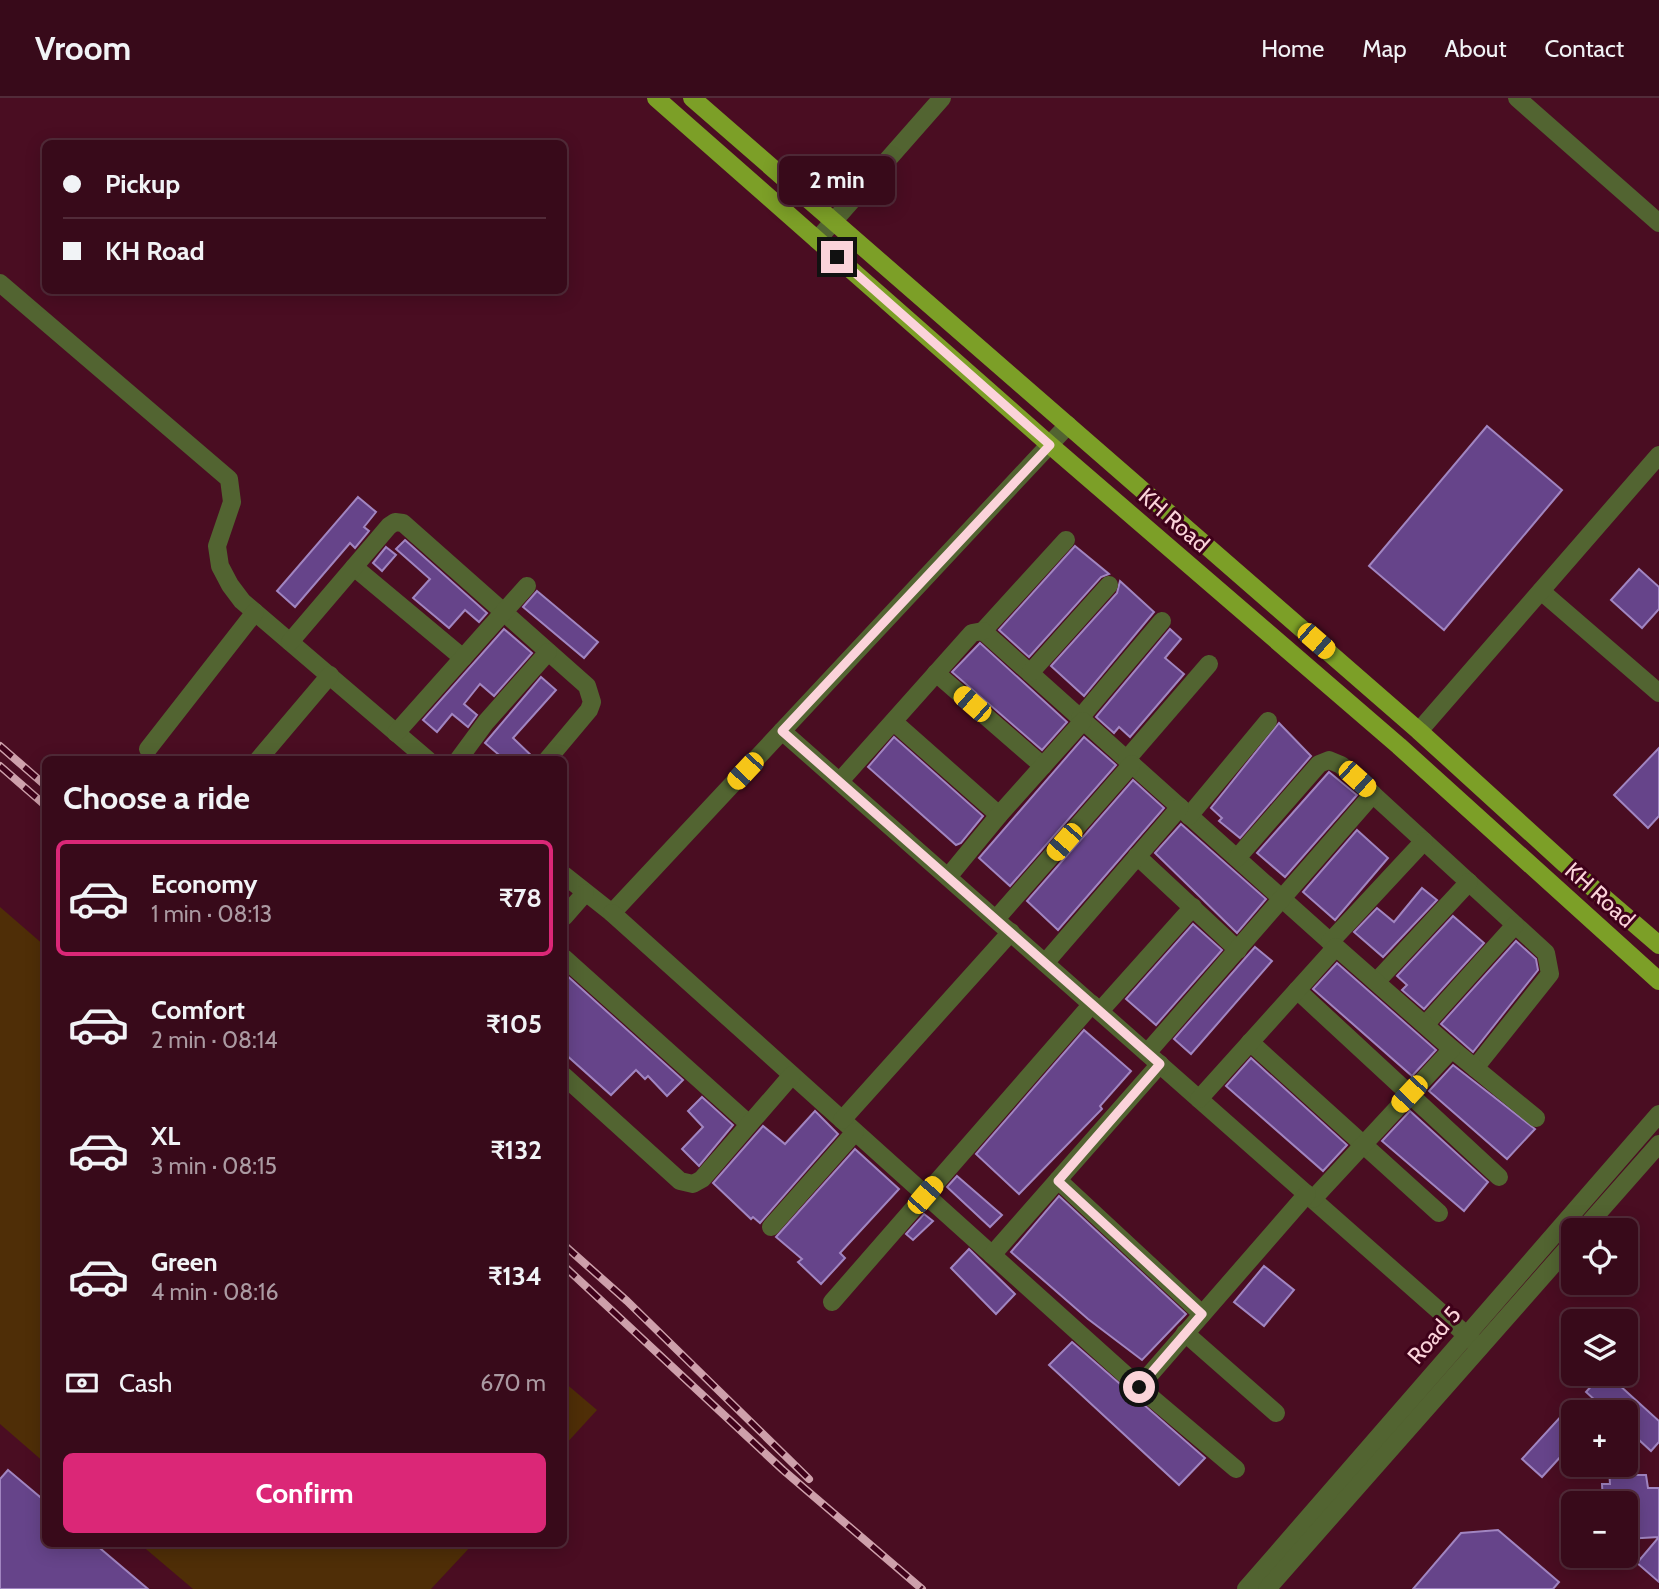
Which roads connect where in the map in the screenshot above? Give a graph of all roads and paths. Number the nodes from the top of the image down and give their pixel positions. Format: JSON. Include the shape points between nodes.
{"nodes":[{"id":1,"x":656,"y":98,"type":"edge"},
{"id":2,"x":692,"y":98,"type":"edge"},
{"id":3,"x":942,"y":98,"type":"edge"},
{"id":4,"x":1517,"y":98,"type":"edge"},
{"id":5,"x":834,"y":222,"type":"junction"},
{"id":6,"x":1659,"y":223,"type":"edge"},
{"id":7,"x":817,"y":240,"type":"junction"},
{"id":8,"x":0,"y":283,"type":"edge"},
{"id":9,"x":1068,"y":425,"type":"junction"},
{"id":10,"x":1050,"y":445,"type":"junction"},
{"id":11,"x":1659,"y":455,"type":"edge"},
{"id":12,"x":1066,"y":540,"type":"dead end"},
{"id":13,"x":354,"y":567,"type":"junction"},
{"id":14,"x":1109,"y":585,"type":"dead end"},
{"id":15,"x":527,"y":586,"type":"dead end"},
{"id":16,"x":1541,"y":592,"type":"junction"},
{"id":17,"x":255,"y":612,"type":"junction"},
{"id":18,"x":505,"y":612,"type":"junction"},
{"id":19,"x":1162,"y":621,"type":"dead end"},
{"id":20,"x":983,"y":631,"type":"junction"},
{"id":21,"x":290,"y":642,"type":"junction"},
{"id":22,"x":548,"y":652,"type":"junction"},
{"id":23,"x":463,"y":658,"type":"junction"},
{"id":24,"x":1209,"y":664,"type":"dead end"},
{"id":25,"x":936,"y":673,"type":"junction"},
{"id":26,"x":1030,"y":673,"type":"junction"},
{"id":27,"x":330,"y":675,"type":"junction"},
{"id":28,"x":1659,"y":693,"type":"edge"},
{"id":29,"x":1082,"y":719,"type":"junction"},
{"id":30,"x":1268,"y":721,"type":"dead end"},
{"id":31,"x":895,"y":723,"type":"junction"},
{"id":32,"x":782,"y":731,"type":"junction"},
{"id":33,"x":1419,"y":731,"type":"junction"},
{"id":34,"x":397,"y":733,"type":"junction"},
{"id":35,"x":148,"y":749,"type":"dead end"},
{"id":36,"x":267,"y":756,"type":"edge"},
{"id":37,"x":423,"y":756,"type":"edge"},
{"id":38,"x":461,"y":756,"type":"edge"},
{"id":39,"x":550,"y":756,"type":"edge"},
{"id":40,"x":1129,"y":762,"type":"junction"},
{"id":41,"x":1043,"y":766,"type":"junction"},
{"id":42,"x":839,"y":781,"type":"junction"},
{"id":43,"x":1373,"y":794,"type":"junction"},
{"id":44,"x":1184,"y":811,"type":"junction"},
{"id":45,"x":999,"y":815,"type":"junction"},
{"id":46,"x":1424,"y":841,"type":"junction"},
{"id":47,"x":1138,"y":856,"type":"junction"},
{"id":48,"x":1237,"y":858,"type":"junction"},
{"id":49,"x":948,"y":877,"type":"junction"},
{"id":50,"x":567,"y":878,"type":"edge"},
{"id":51,"x":1469,"y":883,"type":"junction"},
{"id":52,"x":585,"y":893,"type":"junction"},
{"id":53,"x":1283,"y":899,"type":"junction"},
{"id":54,"x":1193,"y":907,"type":"junction"},
{"id":55,"x":612,"y":913,"type":"junction"},
{"id":56,"x":567,"y":914,"type":"edge"},
{"id":57,"x":996,"y":919,"type":"junction"},
{"id":58,"x":1516,"y":925,"type":"junction"},
{"id":59,"x":1011,"y":932,"type":"junction"},
{"id":60,"x":1333,"y":944,"type":"junction"},
{"id":61,"x":1659,"y":945,"type":"edge"},
{"id":62,"x":1238,"y":950,"type":"junction"},
{"id":63,"x":567,"y":961,"type":"edge"},
{"id":64,"x":1045,"y":963,"type":"junction"},
{"id":65,"x":1659,"y":981,"type":"edge"},
{"id":66,"x":1376,"y":982,"type":"junction"},
{"id":67,"x":1297,"y":990,"type":"junction"},
{"id":68,"x":1096,"y":1007,"type":"junction"},
{"id":69,"x":1425,"y":1025,"type":"junction"},
{"id":70,"x":1250,"y":1042,"type":"junction"},
{"id":71,"x":1452,"y":1049,"type":"junction"},
{"id":72,"x":1153,"y":1058,"type":"junction"},
{"id":73,"x":1475,"y":1068,"type":"junction"},
{"id":74,"x":792,"y":1075,"type":"junction"},
{"id":75,"x":567,"y":1079,"type":"edge"},
{"id":76,"x":1409,"y":1094,"type":"junction"},
{"id":77,"x":1199,"y":1098,"type":"junction"},
{"id":78,"x":1659,"y":1114,"type":"edge"},
{"id":79,"x":1536,"y":1118,"type":"dead end"},
{"id":80,"x":748,"y":1124,"type":"junction"},
{"id":81,"x":849,"y":1126,"type":"junction"},
{"id":82,"x":1659,"y":1144,"type":"edge"},
{"id":83,"x":1363,"y":1145,"type":"junction"},
{"id":84,"x":1499,"y":1177,"type":"dead end"},
{"id":85,"x":1058,"y":1181,"type":"junction"},
{"id":86,"x":925,"y":1195,"type":"junction"},
{"id":87,"x":1310,"y":1197,"type":"junction"},
{"id":88,"x":1439,"y":1213,"type":"dead end"},
{"id":89,"x":1594,"y":1218,"type":"edge"},
{"id":90,"x":771,"y":1227,"type":"dead end"},
{"id":91,"x":1561,"y":1254,"type":"edge"},
{"id":92,"x":992,"y":1255,"type":"junction"},
{"id":93,"x":832,"y":1302,"type":"dead end"},
{"id":94,"x":1202,"y":1314,"type":"junction"},
{"id":95,"x":1185,"y":1333,"type":"junction"},
{"id":96,"x":1474,"y":1341,"type":"junction"},
{"id":97,"x":1139,"y":1387,"type":"junction"},
{"id":98,"x":1276,"y":1413,"type":"dead end"},
{"id":99,"x":1236,"y":1469,"type":"dead end"},
{"id":100,"x":1246,"y":1589,"type":"edge"},
{"id":101,"x":1267,"y":1589,"type":"edge"}],
"edges":[{"from":1,"to":7,"type":"main road","name":"KH Road"},
{"from":2,"to":5,"type":"main road","name":"KH Road"},
{"from":3,"to":5,"type":"street"},
{"from":4,"to":6,"type":"street"},
{"from":5,"to":7,"type":"street"},
{"from":5,"to":9,"type":"main road","name":"KH Road"},
{"from":7,"to":10,"type":"main road","name":"KH Road"},
{"from":8,"to":17,"type":"street","via":[[229,480],[232,502],[217,545],[220,566],[230,585]]},
{"from":9,"to":10,"type":"street"},
{"from":9,"to":33,"type":"main road","name":"KH Road"},
{"from":10,"to":32,"type":"street"},
{"from":10,"to":65,"type":"main road","name":"KH Road","via":[[1399,746]]},
{"from":11,"to":16,"type":"street"},
{"from":12,"to":20,"type":"street"},
{"from":13,"to":18,"type":"street","via":[[389,526],[403,523]]},
{"from":13,"to":21,"type":"street"},
{"from":13,"to":23,"type":"street"},
{"from":14,"to":26,"type":"street"},
{"from":15,"to":18,"type":"street"},
{"from":16,"to":28,"type":"street"},
{"from":16,"to":33,"type":"street"},
{"from":17,"to":21,"type":"street"},
{"from":17,"to":35,"type":"street"},
{"from":18,"to":22,"type":"street"},
{"from":18,"to":23,"type":"street"},
{"from":19,"to":29,"type":"street"},
{"from":20,"to":25,"type":"street","via":[[972,633]]},
{"from":20,"to":26,"type":"street"},
{"from":21,"to":27,"type":"street"},
{"from":22,"to":38,"type":"street"},
{"from":22,"to":39,"type":"street","via":[[587,686],[592,702]]},
{"from":23,"to":34,"type":"street"},
{"from":24,"to":40,"type":"street"},
{"from":25,"to":31,"type":"street"},
{"from":25,"to":41,"type":"street"},
{"from":26,"to":29,"type":"street"},
{"from":27,"to":34,"type":"street"},
{"from":27,"to":36,"type":"street"},
{"from":29,"to":40,"type":"street"},
{"from":29,"to":41,"type":"street"},
{"from":30,"to":44,"type":"street"},
{"from":31,"to":42,"type":"street"},
{"from":31,"to":45,"type":"street"},
{"from":32,"to":42,"type":"street"},
{"from":32,"to":55,"type":"street"},
{"from":33,"to":61,"type":"main road","name":"KH Road"},
{"from":34,"to":37,"type":"street"},
{"from":40,"to":44,"type":"street"},
{"from":40,"to":57,"type":"street"},
{"from":41,"to":45,"type":"street"},
{"from":42,"to":49,"type":"street"},
{"from":43,"to":46,"type":"street"},
{"from":43,"to":48,"type":"street","via":[[1341,765],[1329,760],[1319,764]]},
{"from":43,"to":53,"type":"street"},
{"from":44,"to":47,"type":"street"},
{"from":44,"to":48,"type":"street"},
{"from":45,"to":49,"type":"street"},
{"from":46,"to":51,"type":"street"},
{"from":46,"to":60,"type":"street"},
{"from":47,"to":54,"type":"street"},
{"from":47,"to":64,"type":"street"},
{"from":48,"to":53,"type":"street"},
{"from":49,"to":57,"type":"street"},
{"from":50,"to":52,"type":"street"},
{"from":51,"to":58,"type":"street"},
{"from":51,"to":66,"type":"street"},
{"from":52,"to":55,"type":"street"},
{"from":52,"to":56,"type":"street"},
{"from":53,"to":60,"type":"street"},
{"from":53,"to":62,"type":"street"},
{"from":54,"to":62,"type":"street"},
{"from":54,"to":68,"type":"street"},
{"from":55,"to":74,"type":"street"},
{"from":57,"to":59,"type":"street"},
{"from":58,"to":69,"type":"street"},
{"from":58,"to":73,"type":"street","via":[[1546,953],[1550,974]]},
{"from":59,"to":64,"type":"street"},
{"from":59,"to":81,"type":"street"},
{"from":60,"to":66,"type":"street"},
{"from":60,"to":67,"type":"street"},
{"from":62,"to":72,"type":"street"},
{"from":63,"to":80,"type":"street"},
{"from":64,"to":68,"type":"street"},
{"from":66,"to":69,"type":"street"},
{"from":67,"to":70,"type":"street"},
{"from":67,"to":76,"type":"street"},
{"from":68,"to":72,"type":"street"},
{"from":68,"to":86,"type":"street"},
{"from":69,"to":71,"type":"street"},
{"from":70,"to":77,"type":"street"},
{"from":70,"to":83,"type":"street"},
{"from":71,"to":73,"type":"street"},
{"from":71,"to":76,"type":"street"},
{"from":72,"to":77,"type":"street"},
{"from":72,"to":85,"type":"street"},
{"from":73,"to":79,"type":"street"},
{"from":74,"to":80,"type":"street"},
{"from":74,"to":81,"type":"street"},
{"from":75,"to":80,"type":"street","via":[[680,1181],[693,1184],[702,1179]]},
{"from":76,"to":83,"type":"street"},
{"from":76,"to":84,"type":"street"},
{"from":77,"to":87,"type":"street"},
{"from":78,"to":96,"type":"street","name":"Road 5"},
{"from":81,"to":86,"type":"street"},
{"from":81,"to":90,"type":"street"},
{"from":82,"to":89,"type":"street"},
{"from":83,"to":87,"type":"street"},
{"from":83,"to":88,"type":"street"},
{"from":85,"to":92,"type":"street"},
{"from":85,"to":94,"type":"street"},
{"from":86,"to":92,"type":"street"},
{"from":86,"to":93,"type":"street"},
{"from":87,"to":94,"type":"street"},
{"from":87,"to":96,"type":"street"},
{"from":91,"to":96,"type":"street","name":"Road 5"},
{"from":92,"to":97,"type":"street"},
{"from":94,"to":95,"type":"street"},
{"from":95,"to":97,"type":"street"},
{"from":95,"to":98,"type":"street"},
{"from":96,"to":100,"type":"street","name":"Road 5"},
{"from":96,"to":101,"type":"street","name":"Road 5"},
{"from":97,"to":99,"type":"street"}]}
